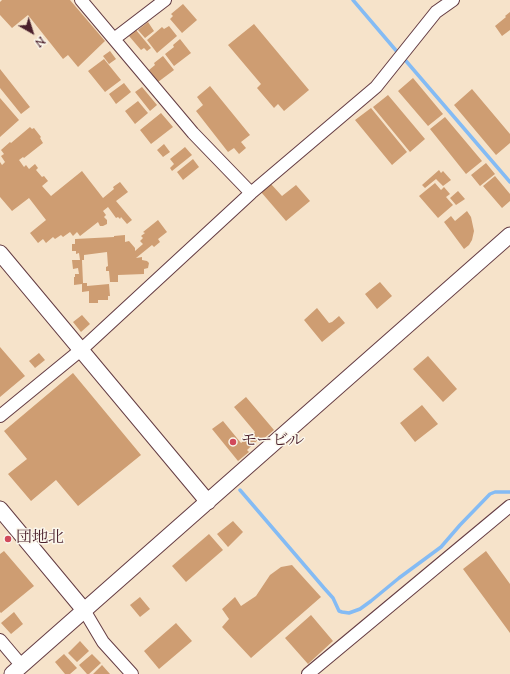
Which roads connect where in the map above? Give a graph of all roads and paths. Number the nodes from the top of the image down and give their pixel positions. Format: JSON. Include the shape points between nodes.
{"nodes":[{"id":1,"x":81,"y":0,"type":"edge"},
{"id":2,"x":165,"y":0,"type":"edge"},
{"id":3,"x":452,"y":0,"type":"edge"},
{"id":4,"x":114,"y":39,"type":"junction"},
{"id":5,"x":251,"y":193,"type":"junction"},
{"id":6,"x":510,"y":235,"type":"edge"},
{"id":7,"x":1,"y":257,"type":"edge"},
{"id":8,"x":82,"y":349,"type":"junction"},
{"id":9,"x":0,"y":416,"type":"edge"},
{"id":10,"x":208,"y":502,"type":"junction"},
{"id":11,"x":510,"y":506,"type":"edge"},
{"id":12,"x":0,"y":509,"type":"edge"},
{"id":13,"x":84,"y":610,"type":"junction"},
{"id":14,"x":0,"y":640,"type":"edge"},
{"id":15,"x":17,"y":670,"type":"edge"},
{"id":16,"x":132,"y":674,"type":"edge"},
{"id":17,"x":308,"y":674,"type":"edge"}],
"edges":[{"from":1,"to":4,"type":"street"},
{"from":2,"to":4,"type":"street"},
{"from":3,"to":5,"type":"street","via":[[436,12],[376,87]]},
{"from":4,"to":5,"type":"street","via":[[193,133]]},
{"from":5,"to":8,"type":"street"},
{"from":6,"to":10,"type":"street"},
{"from":7,"to":8,"type":"street"},
{"from":8,"to":9,"type":"street"},
{"from":8,"to":10,"type":"street"},
{"from":10,"to":13,"type":"street"},
{"from":11,"to":17,"type":"street"},
{"from":12,"to":13,"type":"street"},
{"from":13,"to":15,"type":"street"},
{"from":13,"to":16,"type":"street","via":[[103,642]]},
{"from":14,"to":15,"type":"street"}]}
